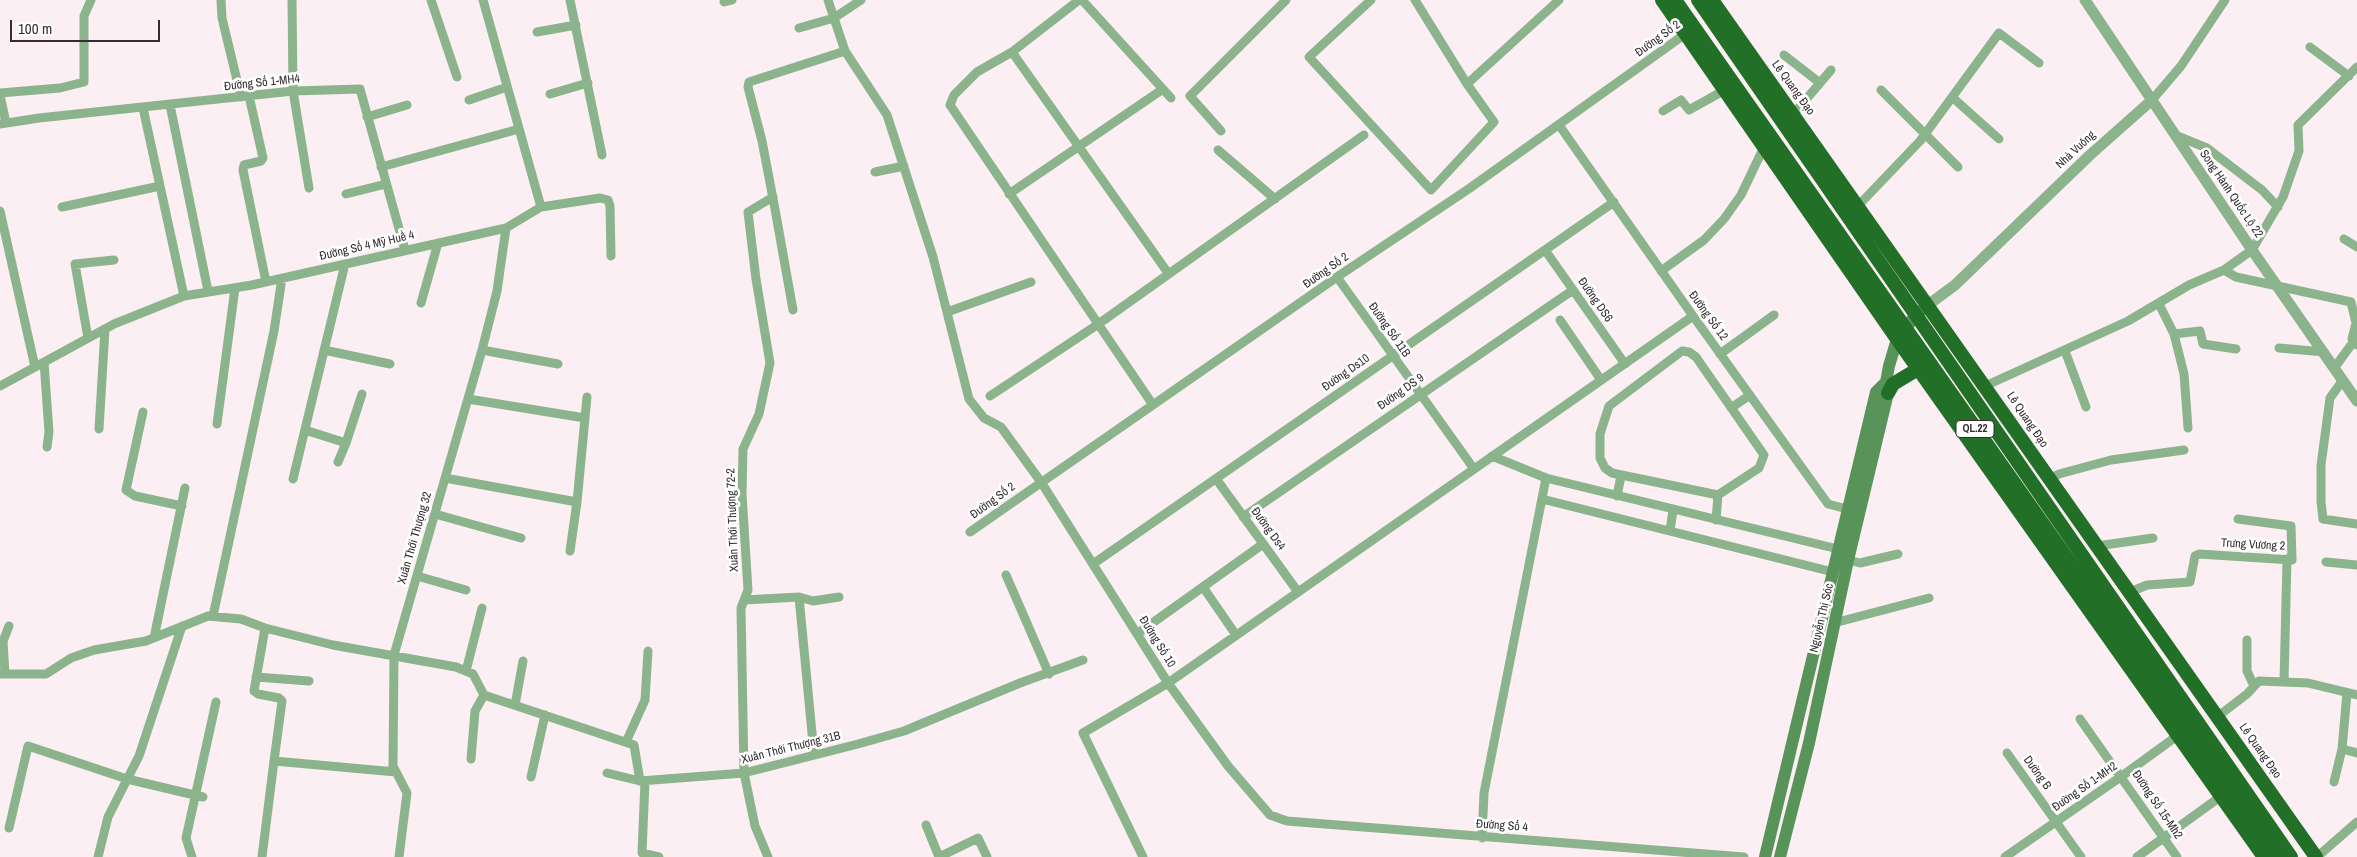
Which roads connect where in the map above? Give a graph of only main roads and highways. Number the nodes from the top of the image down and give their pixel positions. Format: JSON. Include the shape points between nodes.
{"nodes":[{"id":1,"x":1662,"y":0,"type":"edge"},
{"id":2,"x":1675,"y":0,"type":"edge"},
{"id":3,"x":1698,"y":0,"type":"edge"},
{"id":4,"x":1712,"y":0,"type":"edge"},
{"id":5,"x":1690,"y":31,"type":"junction"},
{"id":6,"x":1928,"y":305,"type":"junction"},
{"id":7,"x":1916,"y":315,"type":"junction"},
{"id":8,"x":1901,"y":333,"type":"junction"},
{"id":9,"x":1918,"y":369,"type":"junction"},
{"id":10,"x":1934,"y":369,"type":"junction"},
{"id":11,"x":1887,"y":388,"type":"junction"},
{"id":12,"x":2270,"y":856,"type":"edge"},
{"id":13,"x":1765,"y":857,"type":"edge"},
{"id":14,"x":1780,"y":857,"type":"edge"},
{"id":15,"x":2292,"y":857,"type":"edge"},
{"id":16,"x":2316,"y":857,"type":"edge"}],
"edges":[{"from":1,"to":5,"type":"highway","number":"QL.22"},
{"from":2,"to":5,"type":"highway","number":"QL.22"},
{"from":3,"to":7,"type":"highway","number":"QL.22"},
{"from":4,"to":6,"type":"highway","name":"Lê Quang Đạo","number":"QL.22"},
{"from":5,"to":8,"type":"highway","number":"QL.22"},
{"from":5,"to":8,"type":"highway","number":"QL.22","via":[[1723,91]]},
{"from":6,"to":7,"type":"main road","name":"Nguyễn Thị Sóc"},
{"from":6,"to":16,"type":"highway","name":"Lê Quang Đạo","number":"QL.22"},
{"from":7,"to":8,"type":"main road","name":"Nguyễn Thị Sóc"},
{"from":7,"to":15,"type":"highway","number":"QL.22"},
{"from":8,"to":9,"type":"highway","number":"QL.22"},
{"from":8,"to":10,"type":"highway","number":"QL.22"},
{"from":8,"to":11,"type":"main road","name":"Nguyễn Thị Sóc"},
{"from":9,"to":10,"type":"highway"},
{"from":9,"to":11,"type":"highway"},
{"from":9,"to":12,"type":"highway","number":"QL.22","via":[[2220,797]]},
{"from":10,"to":12,"type":"highway","number":"QL.22"},
{"from":11,"to":13,"type":"main road","name":"Nguyễn Thị Sóc","via":[[1876,392]]},
{"from":11,"to":14,"type":"main road","name":"Nguyễn Thị Sóc","via":[[1809,743]]}]}
